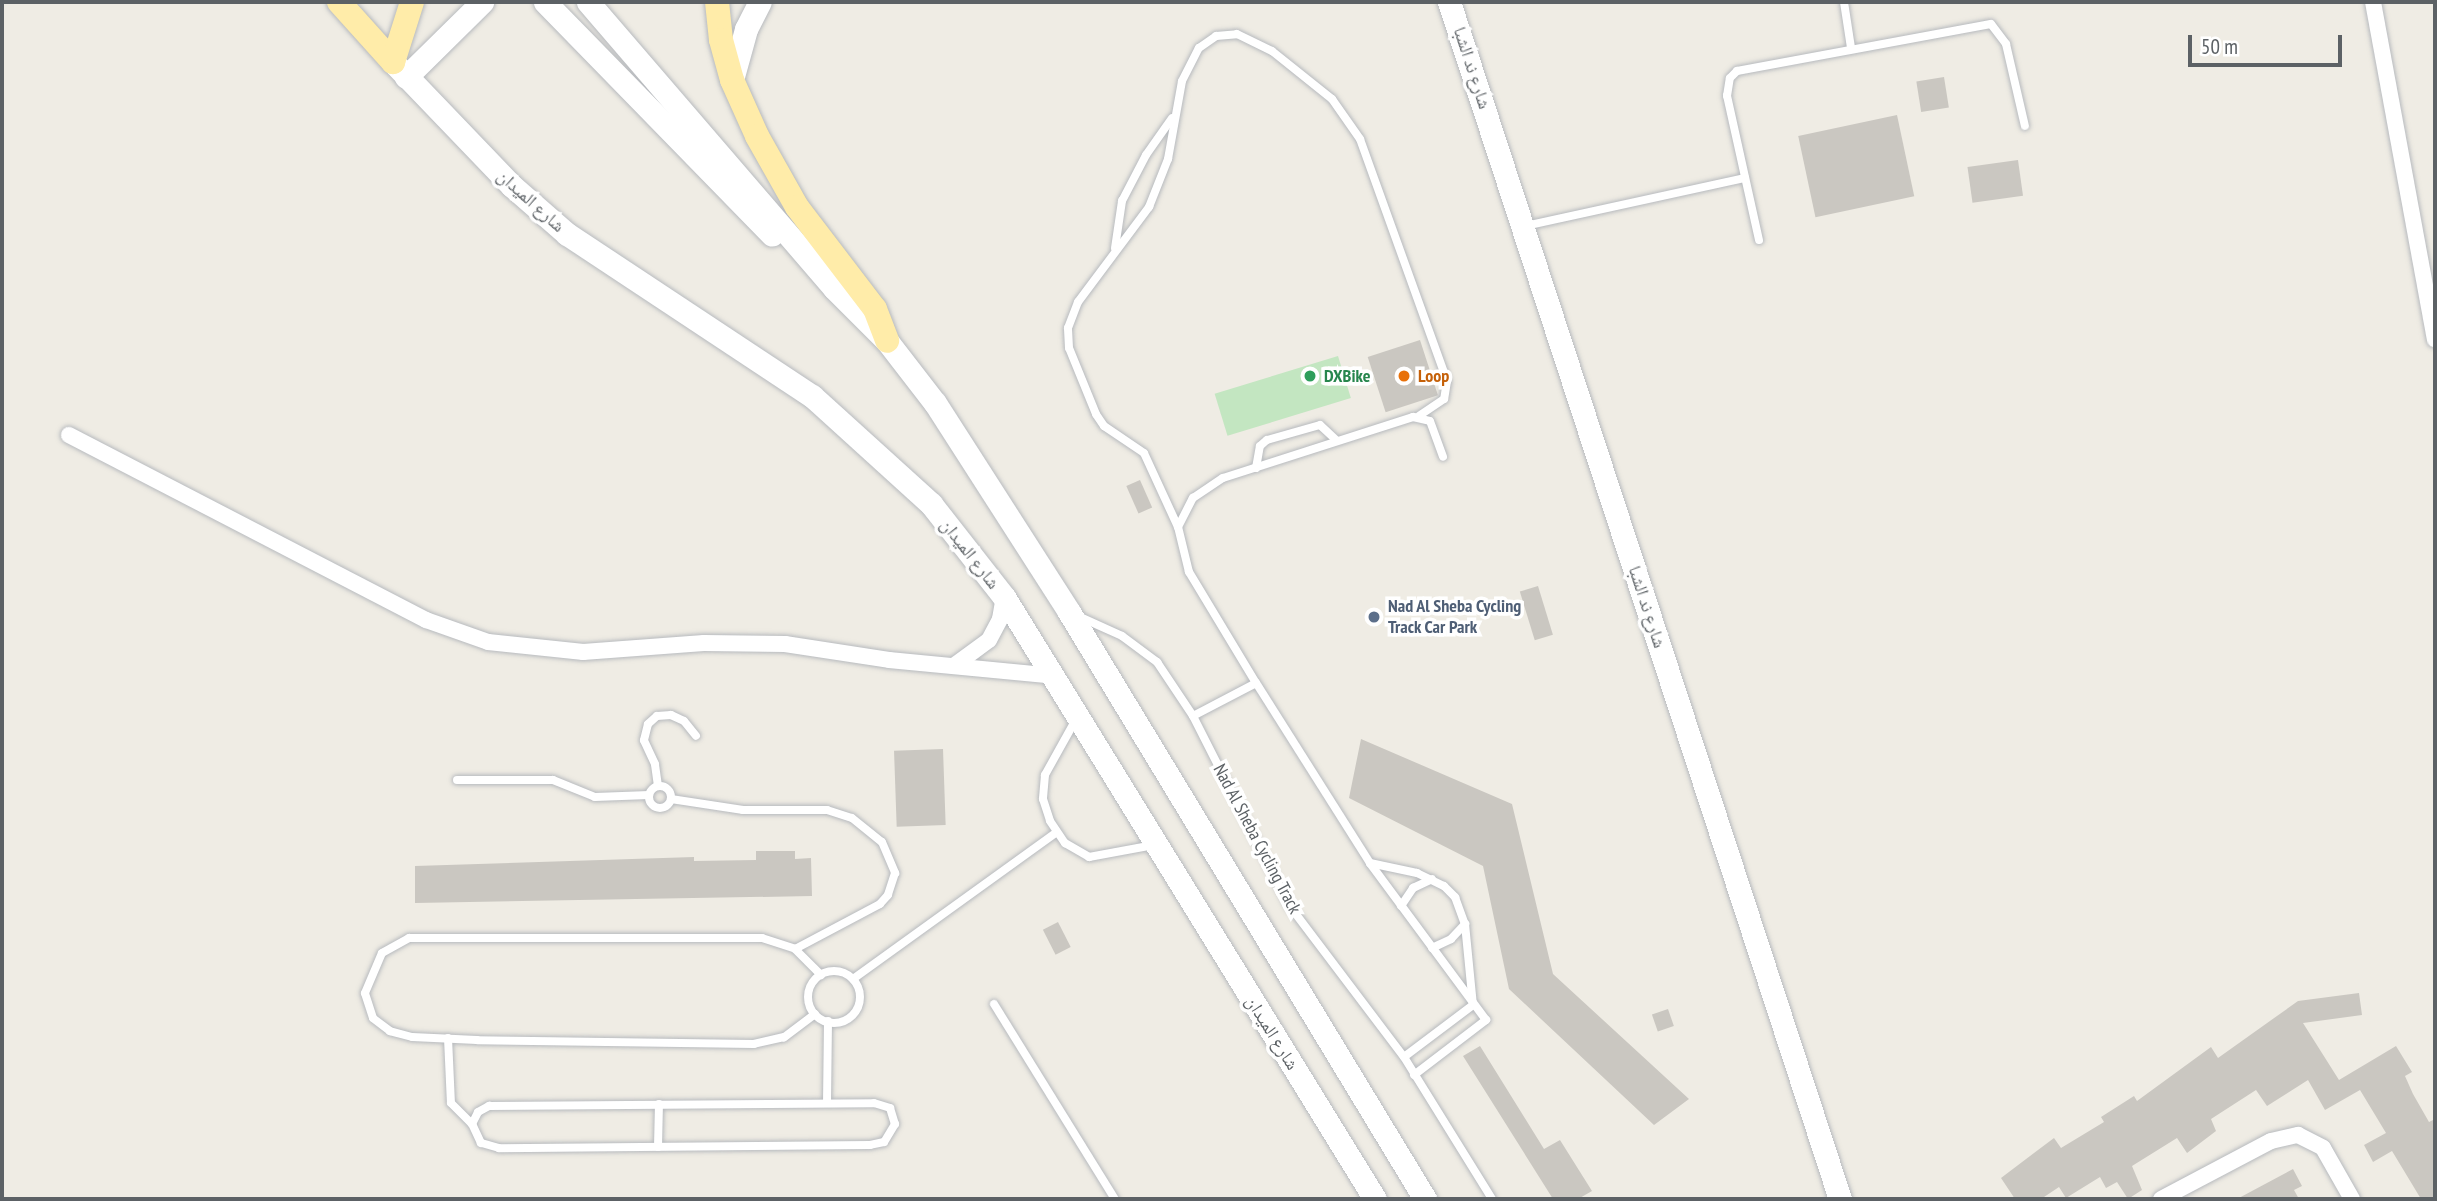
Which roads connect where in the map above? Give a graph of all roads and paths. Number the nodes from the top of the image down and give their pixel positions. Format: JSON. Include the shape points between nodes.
{"nodes":[{"id":1,"x":339,"y":2,"type":"edge"},
{"id":2,"x":412,"y":2,"type":"edge"},
{"id":3,"x":482,"y":2,"type":"edge"},
{"id":4,"x":545,"y":2,"type":"edge"},
{"id":5,"x":588,"y":2,"type":"edge"},
{"id":6,"x":717,"y":2,"type":"edge"},
{"id":7,"x":761,"y":2,"type":"edge"},
{"id":8,"x":1844,"y":2,"type":"edge"},
{"id":9,"x":2373,"y":2,"type":"edge"},
{"id":10,"x":1452,"y":6,"type":"edge"},
{"id":11,"x":1851,"y":48,"type":"junction"},
{"id":12,"x":400,"y":70,"type":"junction"},
{"id":13,"x":732,"y":80,"type":"junction"},
{"id":14,"x":1172,"y":118,"type":"junction"},
{"id":15,"x":2025,"y":126,"type":"dead end"},
{"id":16,"x":1745,"y":178,"type":"junction"},
{"id":17,"x":1522,"y":226,"type":"junction"},
{"id":18,"x":1759,"y":240,"type":"dead end"},
{"id":19,"x":1115,"y":248,"type":"junction"},
{"id":20,"x":834,"y":288,"type":"junction"},
{"id":21,"x":2435,"y":339,"type":"edge"},
{"id":22,"x":887,"y":341,"type":"junction"},
{"id":23,"x":1419,"y":416,"type":"junction"},
{"id":24,"x":69,"y":435,"type":"dead end"},
{"id":25,"x":1338,"y":441,"type":"junction"},
{"id":26,"x":1443,"y":457,"type":"dead end"},
{"id":27,"x":1256,"y":468,"type":"junction"},
{"id":28,"x":1178,"y":527,"type":"junction"},
{"id":29,"x":1004,"y":597,"type":"junction"},
{"id":30,"x":1069,"y":612,"type":"junction"},
{"id":31,"x":953,"y":666,"type":"junction"},
{"id":32,"x":1054,"y":676,"type":"junction"},
{"id":33,"x":1256,"y":683,"type":"junction"},
{"id":34,"x":1079,"y":715,"type":"junction"},
{"id":35,"x":1193,"y":716,"type":"junction"},
{"id":36,"x":695,"y":736,"type":"dead end"},
{"id":37,"x":457,"y":780,"type":"dead end"},
{"id":38,"x":658,"y":786,"type":"junction"},
{"id":39,"x":649,"y":795,"type":"junction"},
{"id":40,"x":671,"y":799,"type":"junction"},
{"id":41,"x":1057,"y":832,"type":"junction"},
{"id":42,"x":1154,"y":845,"type":"junction"},
{"id":43,"x":1370,"y":863,"type":"junction"},
{"id":44,"x":1432,"y":879,"type":"junction"},
{"id":45,"x":1401,"y":906,"type":"junction"},
{"id":46,"x":1465,"y":924,"type":"junction"},
{"id":47,"x":1432,"y":948,"type":"junction"},
{"id":48,"x":795,"y":949,"type":"junction"},
{"id":49,"x":821,"y":975,"type":"junction"},
{"id":50,"x":853,"y":979,"type":"junction"},
{"id":51,"x":994,"y":1004,"type":"dead end"},
{"id":52,"x":1473,"y":1005,"type":"junction"},
{"id":53,"x":815,"y":1014,"type":"junction"},
{"id":54,"x":828,"y":1021,"type":"junction"},
{"id":55,"x":448,"y":1038,"type":"junction"},
{"id":56,"x":1404,"y":1057,"type":"junction"},
{"id":57,"x":1414,"y":1075,"type":"junction"},
{"id":58,"x":827,"y":1103,"type":"junction"},
{"id":59,"x":659,"y":1104,"type":"junction"},
{"id":60,"x":472,"y":1124,"type":"junction"},
{"id":61,"x":657,"y":1147,"type":"junction"},
{"id":62,"x":1115,"y":1199,"type":"edge"},
{"id":63,"x":1375,"y":1199,"type":"edge"},
{"id":64,"x":1425,"y":1199,"type":"edge"},
{"id":65,"x":1492,"y":1199,"type":"edge"},
{"id":66,"x":1840,"y":1199,"type":"edge"},
{"id":67,"x":2161,"y":1199,"type":"edge"},
{"id":68,"x":2353,"y":1199,"type":"edge"}],
"edges":[{"from":1,"to":12,"type":"main road","name":"شارع الميدان"},
{"from":2,"to":12,"type":"main road"},
{"from":3,"to":12,"type":"street"},
{"from":4,"to":20,"type":"street","via":[[818,281]]},
{"from":5,"to":20,"type":"street"},
{"from":6,"to":13,"type":"main road","via":[[720,40]]},
{"from":7,"to":13,"type":"street","via":[[746,29]]},
{"from":8,"to":11,"type":"lane"},
{"from":9,"to":21,"type":"street"},
{"from":10,"to":17,"type":"street","name":"شارع ند الشبا"},
{"from":11,"to":15,"type":"lane","via":[[1991,24],[2006,44]]},
{"from":11,"to":16,"type":"lane","via":[[1746,68],[1730,78],[1727,96]]},
{"from":12,"to":29,"type":"street","name":"شارع الميدان","via":[[512,186],[567,234],[772,368],[846,423],[931,504]]},
{"from":13,"to":22,"type":"main road","via":[[784,186],[875,309]]},
{"from":14,"to":19,"type":"lane","via":[[1122,201]]},
{"from":14,"to":19,"type":"lane","via":[[1168,159],[1154,198],[1138,225]]},
{"from":14,"to":23,"type":"lane","via":[[1182,81],[1199,48],[1226,33],[1254,41],[1332,99],[1352,125],[1447,381],[1444,399]]},
{"from":16,"to":17,"type":"lane"},
{"from":16,"to":18,"type":"lane"},
{"from":17,"to":66,"type":"street","name":"شارع ند الشبا"},
{"from":19,"to":28,"type":"lane","via":[[1073,310],[1069,348],[1096,414],[1104,426],[1144,453]]},
{"from":20,"to":22,"type":"street"},
{"from":22,"to":30,"type":"street","via":[[935,403]]},
{"from":23,"to":25,"type":"lane"},
{"from":23,"to":26,"type":"lane","via":[[1434,426]]},
{"from":24,"to":31,"type":"street","via":[[426,620],[488,642],[583,652],[758,642]]},
{"from":25,"to":27,"type":"lane"},
{"from":25,"to":27,"type":"lane","via":[[1320,425],[1267,440],[1260,446]]},
{"from":27,"to":28,"type":"lane","via":[[1207,486],[1193,498]]},
{"from":28,"to":33,"type":"lane","via":[[1189,572]]},
{"from":29,"to":31,"type":"street","via":[[1000,620],[989,640],[973,656]]},
{"from":29,"to":32,"type":"street","name":"شارع الميدان"},
{"from":30,"to":35,"type":"lane","name":"Nad Al Sheba Cycling Track","via":[[1147,652]]},
{"from":30,"to":64,"type":"street"},
{"from":31,"to":32,"type":"street"},
{"from":32,"to":34,"type":"street","name":"شارع الميدان"},
{"from":33,"to":35,"type":"lane"},
{"from":33,"to":43,"type":"lane"},
{"from":34,"to":41,"type":"lane","via":[[1049,764],[1042,786],[1045,810]]},
{"from":34,"to":42,"type":"street","name":"شارع الميدان"},
{"from":35,"to":56,"type":"lane","name":"Nad Al Sheba Cycling Track","via":[[1289,905]]},
{"from":36,"to":38,"type":"lane","via":[[684,721],[671,715],[657,716],[648,724],[644,740],[655,764]]},
{"from":37,"to":39,"type":"lane","via":[[552,780],[595,797]]},
{"from":38,"to":39,"type":"lane"},
{"from":38,"to":40,"type":"lane","via":[[667,787]]},
{"from":39,"to":40,"type":"lane","via":[[658,808],[667,807]]},
{"from":40,"to":48,"type":"lane","via":[[743,810],[827,810],[852,818],[882,842],[895,873],[888,895],[880,904]]},
{"from":41,"to":42,"type":"lane","via":[[1076,852],[1089,857]]},
{"from":41,"to":50,"type":"lane"},
{"from":42,"to":63,"type":"street","name":"شارع الميدان"},
{"from":43,"to":44,"type":"lane"},
{"from":43,"to":45,"type":"lane"},
{"from":44,"to":45,"type":"lane","via":[[1413,888]]},
{"from":44,"to":46,"type":"lane","via":[[1455,897]]},
{"from":45,"to":47,"type":"lane"},
{"from":46,"to":47,"type":"lane","via":[[1451,939]]},
{"from":46,"to":52,"type":"lane"},
{"from":47,"to":52,"type":"lane"},
{"from":48,"to":49,"type":"lane"},
{"from":48,"to":55,"type":"lane","via":[[776,940],[747,937],[399,940],[377,962],[365,993],[368,1011],[400,1035]]},
{"from":49,"to":50,"type":"lane","via":[[838,971]]},
{"from":49,"to":53,"type":"lane","via":[[809,989]]},
{"from":50,"to":54,"type":"lane","via":[[860,996],[855,1013],[839,1022]]},
{"from":51,"to":62,"type":"lane"},
{"from":52,"to":56,"type":"lane"},
{"from":52,"to":57,"type":"lane","via":[[1486,1020]]},
{"from":53,"to":54,"type":"lane"},
{"from":53,"to":55,"type":"lane","via":[[785,1037],[754,1044]]},
{"from":54,"to":58,"type":"lane"},
{"from":55,"to":60,"type":"lane","via":[[451,1103]]},
{"from":56,"to":57,"type":"lane","name":"Nad Al Sheba Cycling Track"},
{"from":57,"to":65,"type":"lane","name":"Nad Al Sheba Cycling Track"},
{"from":58,"to":59,"type":"lane"},
{"from":58,"to":61,"type":"lane","via":[[885,1105],[895,1118],[893,1131],[878,1145]]},
{"from":59,"to":60,"type":"lane","via":[[489,1106],[478,1112]]},
{"from":59,"to":61,"type":"lane"},
{"from":60,"to":61,"type":"lane","via":[[481,1143],[493,1147]]},
{"from":67,"to":68,"type":"street","via":[[2271,1141],[2298,1135],[2323,1148]]}]}
